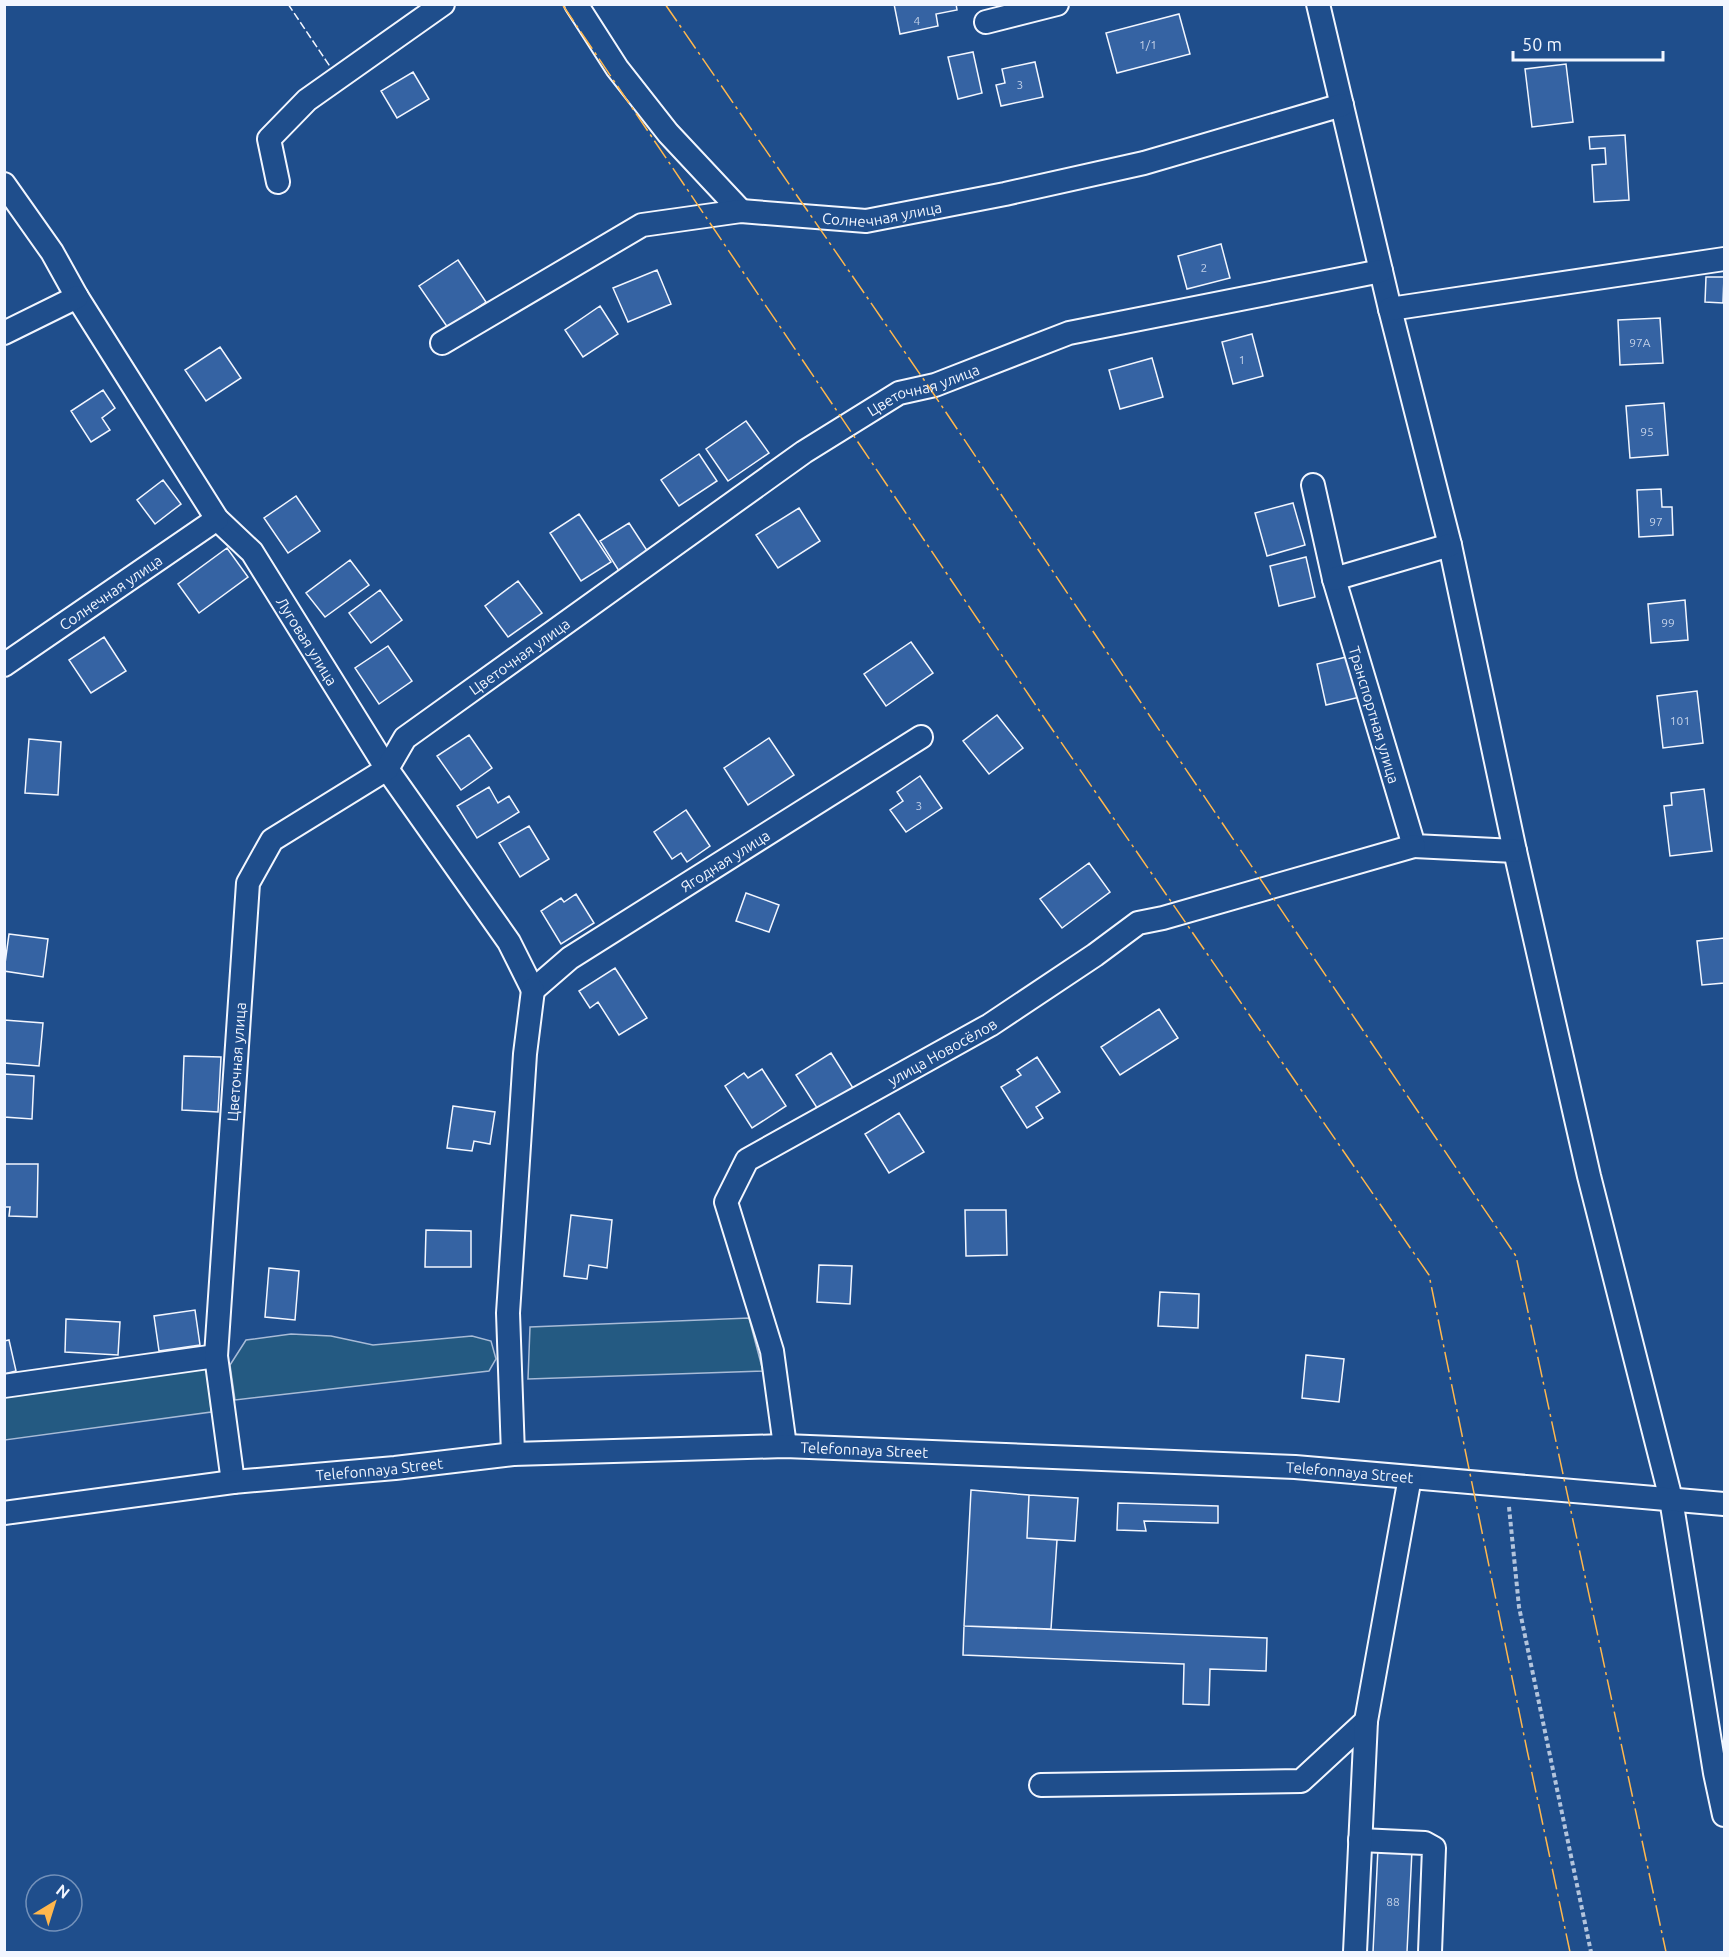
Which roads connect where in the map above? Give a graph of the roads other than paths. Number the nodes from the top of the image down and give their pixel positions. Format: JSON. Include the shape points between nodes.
{"nodes":[{"id":1,"x":443,"y":4,"type":"edge"},
{"id":2,"x":576,"y":4,"type":"edge"},
{"id":3,"x":1056,"y":4,"type":"edge"},
{"id":4,"x":1318,"y":4,"type":"edge"},
{"id":5,"x":986,"y":22,"type":"dead end"},
{"id":6,"x":1342,"y":105,"type":"junction"},
{"id":7,"x":278,"y":182,"type":"dead end"},
{"id":8,"x":4,"y":184,"type":"edge"},
{"id":9,"x":741,"y":212,"type":"junction"},
{"id":10,"x":1725,"y":259,"type":"edge"},
{"id":11,"x":1381,"y":271,"type":"junction"},
{"id":12,"x":77,"y":297,"type":"junction"},
{"id":13,"x":1390,"y":309,"type":"junction"},
{"id":14,"x":4,"y":333,"type":"edge"},
{"id":15,"x":442,"y":343,"type":"dead end"},
{"id":16,"x":1313,"y":485,"type":"dead end"},
{"id":17,"x":218,"y":519,"type":"junction"},
{"id":18,"x":1450,"y":545,"type":"junction"},
{"id":19,"x":1334,"y":579,"type":"junction"},
{"id":20,"x":4,"y":665,"type":"edge"},
{"id":21,"x":921,"y":737,"type":"dead end"},
{"id":22,"x":387,"y":769,"type":"junction"},
{"id":23,"x":1414,"y":846,"type":"junction"},
{"id":24,"x":1515,"y":851,"type":"junction"},
{"id":25,"x":533,"y":990,"type":"junction"},
{"id":26,"x":216,"y":1356,"type":"junction"},
{"id":27,"x":4,"y":1386,"type":"edge"},
{"id":28,"x":784,"y":1446,"type":"junction"},
{"id":29,"x":513,"y":1454,"type":"junction"},
{"id":30,"x":1410,"y":1477,"type":"junction"},
{"id":31,"x":233,"y":1482,"type":"junction"},
{"id":32,"x":1671,"y":1499,"type":"junction"},
{"id":33,"x":1725,"y":1503,"type":"edge"},
{"id":34,"x":4,"y":1513,"type":"edge"},
{"id":35,"x":1366,"y":1721,"type":"junction"},
{"id":36,"x":1041,"y":1785,"type":"dead end"},
{"id":37,"x":1725,"y":1815,"type":"edge"},
{"id":38,"x":1360,"y":1840,"type":"junction"},
{"id":39,"x":1354,"y":1953,"type":"edge"},
{"id":40,"x":1430,"y":1953,"type":"edge"}],
"edges":[{"from":1,"to":7,"type":"street","via":[[307,100],[269,139]]},
{"from":2,"to":9,"type":"street","via":[[617,68],[668,134]]},
{"from":3,"to":5,"type":"street"},
{"from":4,"to":6,"type":"street"},
{"from":6,"to":9,"type":"street","name":"Солнечная улица","via":[[1144,163],[866,221]]},
{"from":6,"to":11,"type":"street"},
{"from":8,"to":12,"type":"street","name":"Луговая улица","via":[[52,252]]},
{"from":9,"to":15,"type":"street","name":"Солнечная улица","via":[[642,225]]},
{"from":10,"to":13,"type":"street"},
{"from":11,"to":13,"type":"street"},
{"from":11,"to":22,"type":"street","name":"Цветочная улица","via":[[1070,333],[935,385],[899,393],[804,452],[405,738]]},
{"from":12,"to":14,"type":"street"},
{"from":12,"to":17,"type":"street","name":"Луговая улица"},
{"from":13,"to":18,"type":"street"},
{"from":16,"to":19,"type":"street","name":"Транспортная улица"},
{"from":17,"to":20,"type":"street","name":"Солнечная улица"},
{"from":17,"to":22,"type":"street","name":"Луговая улица","via":[[252,552]]},
{"from":18,"to":19,"type":"street"},
{"from":18,"to":24,"type":"street"},
{"from":19,"to":23,"type":"street","name":"Транспортная улица"},
{"from":21,"to":25,"type":"street","name":"Ягодная улица","via":[[570,958]]},
{"from":22,"to":25,"type":"street","name":"Луговая улица","via":[[509,942]]},
{"from":22,"to":26,"type":"street","name":"Цветочная улица","via":[[272,840],[249,883]]},
{"from":23,"to":24,"type":"street"},
{"from":23,"to":28,"type":"street","name":"улица Новосёлов","via":[[1138,923],[990,1025],[747,1160],[726,1202],[772,1351]]},
{"from":24,"to":32,"type":"street","via":[[1589,1176]]},
{"from":25,"to":29,"type":"street","via":[[525,1054],[508,1313]]},
{"from":26,"to":27,"type":"street"},
{"from":26,"to":31,"type":"street","name":"Цветочная улица"},
{"from":28,"to":29,"type":"street","name":"Telefonnaya Street"},
{"from":28,"to":30,"type":"street","name":"Telefonnaya Street","via":[[1284,1466]]},
{"from":29,"to":31,"type":"street","name":"Telefonnaya Street"},
{"from":30,"to":32,"type":"street","name":"Telefonnaya Street"},
{"from":30,"to":35,"type":"street"},
{"from":31,"to":34,"type":"street","name":"Telefonnaya Street"},
{"from":32,"to":33,"type":"street","name":"Telefonnaya Street"},
{"from":32,"to":37,"type":"street"},
{"from":35,"to":36,"type":"street","via":[[1301,1781]]},
{"from":35,"to":38,"type":"street"},
{"from":38,"to":39,"type":"street"},
{"from":38,"to":40,"type":"street","via":[[1425,1843],[1434,1848]]}]}
